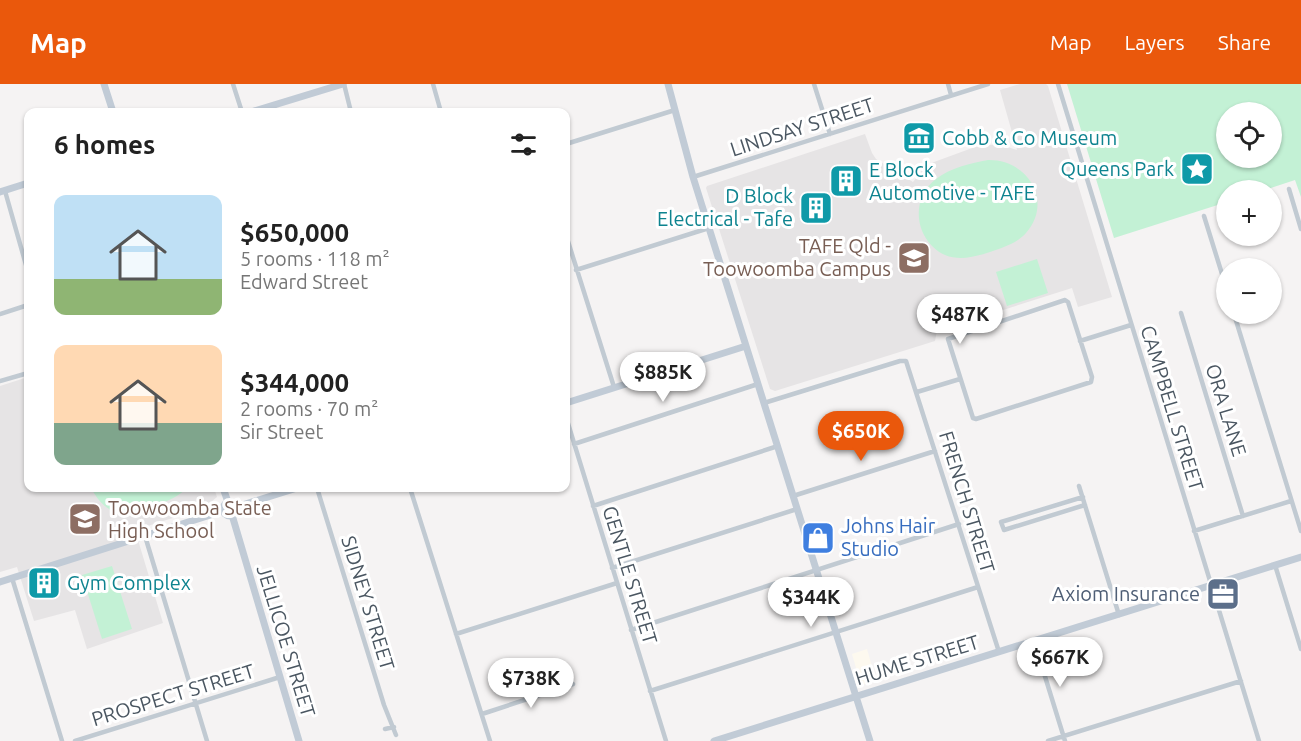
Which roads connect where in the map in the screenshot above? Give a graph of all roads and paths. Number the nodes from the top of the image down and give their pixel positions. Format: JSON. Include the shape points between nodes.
{"nodes":[{"id":1,"x":104,"y":84,"type":"edge"},
{"id":2,"x":233,"y":84,"type":"edge"},
{"id":3,"x":343,"y":84,"type":"edge"},
{"id":4,"x":433,"y":84,"type":"edge"},
{"id":5,"x":669,"y":84,"type":"edge"},
{"id":6,"x":814,"y":84,"type":"edge"},
{"id":7,"x":948,"y":84,"type":"edge"},
{"id":8,"x":988,"y":84,"type":"edge"},
{"id":9,"x":1058,"y":84,"type":"edge"},
{"id":10,"x":951,"y":95,"type":"junction"},
{"id":11,"x":112,"y":108,"type":"edge"},
{"id":12,"x":241,"y":108,"type":"edge"},
{"id":13,"x":268,"y":108,"type":"edge"},
{"id":14,"x":350,"y":108,"type":"edge"},
{"id":15,"x":440,"y":108,"type":"edge"},
{"id":16,"x":675,"y":110,"type":"junction"},
{"id":17,"x":830,"y":134,"type":"junction"},
{"id":18,"x":570,"y":143,"type":"edge"},
{"id":19,"x":693,"y":177,"type":"junction"},
{"id":20,"x":24,"y":184,"type":"edge"},
{"id":21,"x":1289,"y":189,"type":"dead end"},
{"id":22,"x":3,"y":191,"type":"edge"},
{"id":23,"x":1204,"y":216,"type":"dead end"},
{"id":24,"x":709,"y":228,"type":"junction"},
{"id":25,"x":1301,"y":229,"type":"edge"},
{"id":26,"x":570,"y":249,"type":"edge"},
{"id":27,"x":1217,"y":258,"type":"edge"},
{"id":28,"x":24,"y":259,"type":"edge"},
{"id":29,"x":576,"y":270,"type":"junction"},
{"id":30,"x":24,"y":306,"type":"edge"},
{"id":31,"x":1181,"y":313,"type":"dead end"},
{"id":32,"x":0,"y":314,"type":"edge"},
{"id":33,"x":1237,"y":324,"type":"edge"},
{"id":34,"x":1131,"y":325,"type":"junction"},
{"id":35,"x":1080,"y":341,"type":"junction"},
{"id":36,"x":746,"y":346,"type":"junction"},
{"id":37,"x":24,"y":374,"type":"edge"},
{"id":38,"x":960,"y":379,"type":"junction"},
{"id":39,"x":0,"y":381,"type":"edge"},
{"id":40,"x":758,"y":384,"type":"junction"},
{"id":41,"x":614,"y":387,"type":"junction"},
{"id":42,"x":917,"y":392,"type":"junction"},
{"id":43,"x":570,"y":402,"type":"edge"},
{"id":44,"x":764,"y":403,"type":"junction"},
{"id":45,"x":570,"y":430,"type":"edge"},
{"id":46,"x":574,"y":444,"type":"junction"},
{"id":47,"x":778,"y":446,"type":"junction"},
{"id":48,"x":935,"y":451,"type":"junction"},
{"id":49,"x":1079,"y":486,"type":"dead end"},
{"id":50,"x":224,"y":492,"type":"edge"},
{"id":51,"x":284,"y":492,"type":"edge"},
{"id":52,"x":318,"y":492,"type":"edge"},
{"id":53,"x":411,"y":492,"type":"edge"},
{"id":54,"x":793,"y":495,"type":"junction"},
{"id":55,"x":1083,"y":497,"type":"junction"},
{"id":56,"x":1291,"y":501,"type":"junction"},
{"id":57,"x":228,"y":502,"type":"junction"},
{"id":58,"x":1085,"y":505,"type":"junction"},
{"id":59,"x":593,"y":506,"type":"junction"},
{"id":60,"x":236,"y":507,"type":"junction"},
{"id":61,"x":797,"y":509,"type":"junction"},
{"id":62,"x":223,"y":511,"type":"junction"},
{"id":63,"x":232,"y":515,"type":"junction"},
{"id":64,"x":1243,"y":516,"type":"junction"},
{"id":65,"x":958,"y":524,"type":"junction"},
{"id":66,"x":1194,"y":531,"type":"junction"},
{"id":67,"x":1301,"y":531,"type":"edge"},
{"id":68,"x":145,"y":536,"type":"junction"},
{"id":69,"x":1301,"y":557,"type":"edge"},
{"id":70,"x":1275,"y":565,"type":"junction"},
{"id":71,"x":612,"y":568,"type":"junction"},
{"id":72,"x":816,"y":569,"type":"junction"},
{"id":73,"x":12,"y":578,"type":"junction"},
{"id":74,"x":0,"y":582,"type":"edge"},
{"id":75,"x":617,"y":584,"type":"junction"},
{"id":76,"x":1211,"y":586,"type":"junction"},
{"id":77,"x":978,"y":587,"type":"junction"},
{"id":78,"x":1119,"y":615,"type":"junction"},
{"id":79,"x":632,"y":630,"type":"junction"},
{"id":80,"x":836,"y":632,"type":"junction"},
{"id":81,"x":456,"y":634,"type":"junction"},
{"id":82,"x":1034,"y":641,"type":"junction"},
{"id":83,"x":1301,"y":649,"type":"edge"},
{"id":84,"x":999,"y":652,"type":"junction"},
{"id":85,"x":280,"y":677,"type":"junction"},
{"id":86,"x":1241,"y":681,"type":"junction"},
{"id":87,"x":573,"y":684,"type":"dead end"},
{"id":88,"x":650,"y":691,"type":"junction"},
{"id":89,"x":856,"y":696,"type":"junction"},
{"id":90,"x":196,"y":703,"type":"junction"},
{"id":91,"x":482,"y":714,"type":"junction"},
{"id":92,"x":394,"y":726,"type":"junction"},
{"id":93,"x":385,"y":729,"type":"dead end"},
{"id":94,"x":396,"y":735,"type":"dead end"},
{"id":95,"x":1065,"y":739,"type":"edge"},
{"id":96,"x":719,"y":740,"type":"edge"},
{"id":97,"x":62,"y":741,"type":"edge"},
{"id":98,"x":75,"y":741,"type":"edge"},
{"id":99,"x":207,"y":741,"type":"edge"},
{"id":100,"x":299,"y":741,"type":"edge"},
{"id":101,"x":490,"y":741,"type":"edge"},
{"id":102,"x":666,"y":741,"type":"edge"},
{"id":103,"x":870,"y":741,"type":"edge"},
{"id":104,"x":1048,"y":741,"type":"edge"},
{"id":105,"x":1259,"y":741,"type":"edge"}],
"edges":[{"from":1,"to":11,"type":"street"},
{"from":2,"to":12,"type":"street"},
{"from":3,"to":13,"type":"street"},
{"from":3,"to":14,"type":"street"},
{"from":4,"to":15,"type":"street"},
{"from":5,"to":16,"type":"street"},
{"from":6,"to":17,"type":"street"},
{"from":7,"to":10,"type":"street"},
{"from":8,"to":10,"type":"street","name":"LINDSAY STREET"},
{"from":9,"to":34,"type":"street","name":"CAMPBELL STREET"},
{"from":10,"to":17,"type":"street","name":"LINDSAY STREET"},
{"from":16,"to":18,"type":"street"},
{"from":16,"to":19,"type":"street"},
{"from":17,"to":19,"type":"street","name":"LINDSAY STREET"},
{"from":19,"to":24,"type":"street"},
{"from":20,"to":22,"type":"street"},
{"from":21,"to":25,"type":"street"},
{"from":22,"to":28,"type":"street"},
{"from":23,"to":27,"type":"street"},
{"from":24,"to":29,"type":"street"},
{"from":24,"to":36,"type":"street"},
{"from":26,"to":29,"type":"street"},
{"from":29,"to":41,"type":"street"},
{"from":30,"to":32,"type":"street"},
{"from":31,"to":64,"type":"street","name":"ORA LANE"},
{"from":33,"to":56,"type":"street"},
{"from":34,"to":35,"type":"street"},
{"from":34,"to":66,"type":"street","name":"CAMPBELL STREET"},
{"from":35,"to":38,"type":"street","via":[[1091,382],[977,419],[972,417]]},
{"from":35,"to":38,"type":"street","via":[[1064,300],[949,337]]},
{"from":36,"to":40,"type":"street"},
{"from":36,"to":41,"type":"street"},
{"from":37,"to":39,"type":"street"},
{"from":38,"to":42,"type":"street"},
{"from":40,"to":44,"type":"street"},
{"from":40,"to":46,"type":"street"},
{"from":41,"to":43,"type":"street"},
{"from":42,"to":44,"type":"street","name":"FRENCH STREET","via":[[906,361]]},
{"from":42,"to":48,"type":"street","name":"FRENCH STREET"},
{"from":44,"to":47,"type":"street"},
{"from":45,"to":46,"type":"street","name":"GENTLE STREET"},
{"from":46,"to":59,"type":"street","name":"GENTLE STREET"},
{"from":47,"to":54,"type":"street"},
{"from":47,"to":59,"type":"street"},
{"from":48,"to":54,"type":"street"},
{"from":48,"to":65,"type":"street","name":"FRENCH STREET"},
{"from":49,"to":55,"type":"street"},
{"from":50,"to":57,"type":"street"},
{"from":51,"to":60,"type":"street"},
{"from":52,"to":92,"type":"street","name":"SIDNEY STREET","via":[[384,705]]},
{"from":53,"to":81,"type":"street"},
{"from":54,"to":61,"type":"street"},
{"from":55,"to":58,"type":"street"},
{"from":55,"to":58,"type":"street","via":[[1001,522],[1004,530]]},
{"from":56,"to":64,"type":"street"},
{"from":56,"to":67,"type":"street"},
{"from":57,"to":60,"type":"street"},
{"from":57,"to":62,"type":"street"},
{"from":58,"to":78,"type":"street"},
{"from":59,"to":71,"type":"street","name":"GENTLE STREET"},
{"from":60,"to":63,"type":"street"},
{"from":61,"to":71,"type":"street"},
{"from":61,"to":72,"type":"street"},
{"from":62,"to":63,"type":"street"},
{"from":62,"to":68,"type":"street"},
{"from":63,"to":85,"type":"street","name":"JELLICOE STREET"},
{"from":64,"to":66,"type":"street"},
{"from":65,"to":72,"type":"street"},
{"from":65,"to":77,"type":"street","name":"FRENCH STREET"},
{"from":66,"to":76,"type":"street","name":"CAMPBELL STREET"},
{"from":68,"to":73,"type":"street"},
{"from":68,"to":90,"type":"street"},
{"from":69,"to":70,"type":"street","name":"HUME STREET"},
{"from":70,"to":76,"type":"street","name":"HUME STREET"},
{"from":70,"to":83,"type":"street"},
{"from":71,"to":75,"type":"street","name":"GENTLE STREET"},
{"from":72,"to":79,"type":"street"},
{"from":72,"to":80,"type":"street"},
{"from":73,"to":74,"type":"street"},
{"from":73,"to":97,"type":"street"},
{"from":75,"to":79,"type":"street","name":"GENTLE STREET"},
{"from":75,"to":81,"type":"street"},
{"from":76,"to":78,"type":"street","name":"HUME STREET"},
{"from":76,"to":86,"type":"street","name":"CAMPBELL STREET"},
{"from":77,"to":80,"type":"street"},
{"from":77,"to":84,"type":"street","name":"FRENCH STREET"},
{"from":78,"to":82,"type":"street","name":"HUME STREET"},
{"from":79,"to":88,"type":"street","name":"GENTLE STREET"},
{"from":80,"to":88,"type":"street"},
{"from":80,"to":89,"type":"street"},
{"from":81,"to":91,"type":"street"},
{"from":82,"to":84,"type":"street","name":"HUME STREET"},
{"from":82,"to":95,"type":"street"},
{"from":84,"to":89,"type":"street","name":"HUME STREET"},
{"from":85,"to":90,"type":"street","name":"PROSPECT STREET"},
{"from":85,"to":100,"type":"street","name":"JELLICOE STREET"},
{"from":86,"to":95,"type":"street"},
{"from":86,"to":105,"type":"street","name":"CAMPBELL STREET"},
{"from":87,"to":91,"type":"street"},
{"from":88,"to":102,"type":"street","name":"GENTLE STREET"},
{"from":89,"to":96,"type":"street","name":"HUME STREET"},
{"from":89,"to":103,"type":"street"},
{"from":90,"to":98,"type":"street","name":"PROSPECT STREET"},
{"from":90,"to":99,"type":"street"},
{"from":91,"to":101,"type":"street"},
{"from":92,"to":93,"type":"street"},
{"from":92,"to":94,"type":"street","name":"SIDNEY STREET"},
{"from":95,"to":104,"type":"street"}]}
